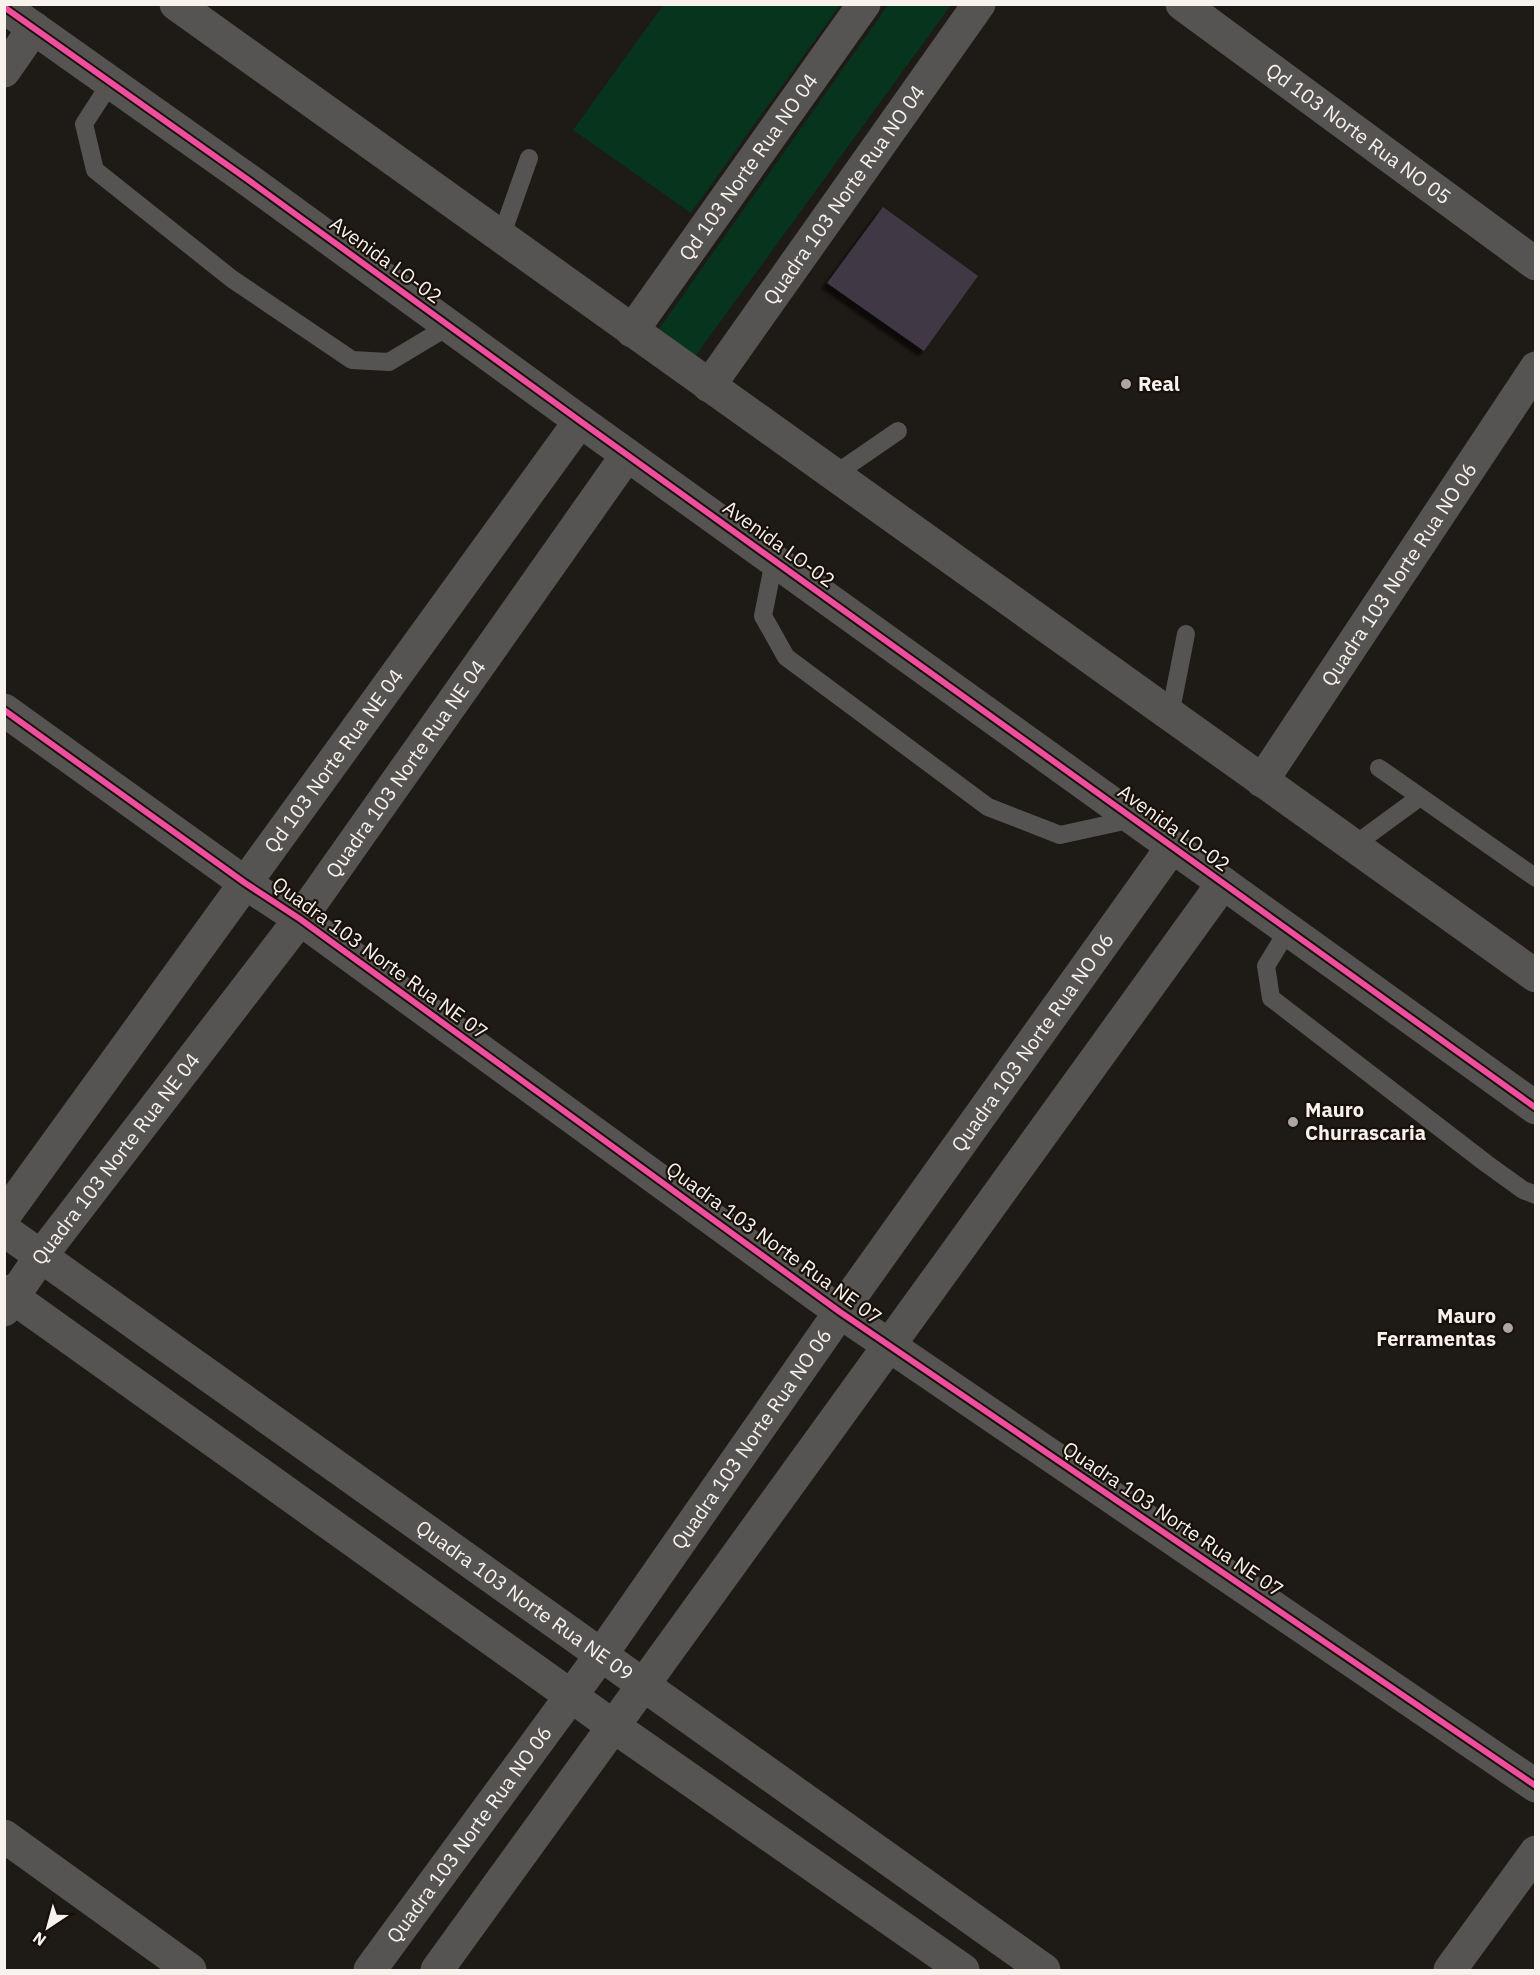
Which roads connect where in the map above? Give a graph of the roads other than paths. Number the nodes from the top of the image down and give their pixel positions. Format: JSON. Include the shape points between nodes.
{"nodes":[{"id":1,"x":176,"y":4,"type":"edge"},
{"id":2,"x":864,"y":4,"type":"edge"},
{"id":3,"x":979,"y":4,"type":"edge"},
{"id":4,"x":1182,"y":4,"type":"edge"},
{"id":5,"x":4,"y":7,"type":"edge"},
{"id":6,"x":34,"y":28,"type":"junction"},
{"id":7,"x":4,"y":71,"type":"edge"},
{"id":8,"x":111,"y":82,"type":"junction"},
{"id":9,"x":529,"y":158,"type":"dead end"},
{"id":10,"x":501,"y":237,"type":"junction"},
{"id":11,"x":1536,"y":264,"type":"edge"},
{"id":12,"x":449,"y":326,"type":"junction"},
{"id":13,"x":633,"y":331,"type":"junction"},
{"id":14,"x":1536,"y":368,"type":"edge"},
{"id":15,"x":709,"y":386,"type":"junction"},
{"id":16,"x":580,"y":421,"type":"junction"},
{"id":17,"x":898,"y":431,"type":"dead end"},
{"id":18,"x":627,"y":455,"type":"junction"},
{"id":19,"x":834,"y":475,"type":"junction"},
{"id":20,"x":774,"y":561,"type":"junction"},
{"id":21,"x":1186,"y":634,"type":"dead end"},
{"id":22,"x":4,"y":710,"type":"edge"},
{"id":23,"x":1170,"y":715,"type":"junction"},
{"id":24,"x":1379,"y":768,"type":"dead end"},
{"id":25,"x":1262,"y":781,"type":"junction"},
{"id":26,"x":1420,"y":796,"type":"junction"},
{"id":27,"x":1133,"y":819,"type":"junction"},
{"id":28,"x":1353,"y":846,"type":"junction"},
{"id":29,"x":1172,"y":847,"type":"junction"},
{"id":30,"x":1536,"y":878,"type":"edge"},
{"id":31,"x":1223,"y":883,"type":"junction"},
{"id":32,"x":246,"y":884,"type":"junction"},
{"id":33,"x":300,"y":919,"type":"junction"},
{"id":34,"x":1288,"y":930,"type":"junction"},
{"id":35,"x":1536,"y":976,"type":"edge"},
{"id":36,"x":1536,"y":1108,"type":"edge"},
{"id":37,"x":1536,"y":1195,"type":"edge"},
{"id":38,"x":4,"y":1216,"type":"edge"},
{"id":39,"x":4,"y":1230,"type":"edge"},
{"id":40,"x":41,"y":1257,"type":"junction"},
{"id":41,"x":7,"y":1300,"type":"edge"},
{"id":42,"x":840,"y":1312,"type":"junction"},
{"id":43,"x":890,"y":1346,"type":"junction"},
{"id":44,"x":601,"y":1655,"type":"junction"},
{"id":45,"x":642,"y":1684,"type":"junction"},
{"id":46,"x":570,"y":1696,"type":"junction"},
{"id":47,"x":613,"y":1726,"type":"junction"},
{"id":48,"x":1536,"y":1786,"type":"edge"},
{"id":49,"x":4,"y":1836,"type":"edge"},
{"id":50,"x":1536,"y":1852,"type":"edge"},
{"id":51,"x":190,"y":1971,"type":"edge"},
{"id":52,"x":370,"y":1971,"type":"edge"},
{"id":53,"x":437,"y":1971,"type":"edge"},
{"id":54,"x":963,"y":1971,"type":"edge"},
{"id":55,"x":1044,"y":1971,"type":"edge"},
{"id":56,"x":1450,"y":1971,"type":"edge"}],
"edges":[{"from":1,"to":10,"type":"street"},
{"from":2,"to":13,"type":"street","name":"Qd 103 Norte Rua NO 04"},
{"from":3,"to":15,"type":"street","name":"Quadra 103 Norte Rua NO 04"},
{"from":4,"to":11,"type":"street","name":"Qd 103 Norte Rua NO 05"},
{"from":5,"to":6,"type":"street","name":"Avenida LO-02"},
{"from":6,"to":7,"type":"street"},
{"from":6,"to":8,"type":"street","name":"Avenida LO-02"},
{"from":8,"to":12,"type":"street","name":"Avenida LO-02"},
{"from":8,"to":12,"type":"lane","via":[[84,124],[95,170],[232,279],[352,360],[389,362]]},
{"from":9,"to":10,"type":"lane"},
{"from":10,"to":13,"type":"street"},
{"from":12,"to":16,"type":"street","name":"Avenida LO-02"},
{"from":13,"to":15,"type":"street"},
{"from":14,"to":25,"type":"street","name":"Quadra 103 Norte Rua NO 06"},
{"from":15,"to":19,"type":"street"},
{"from":16,"to":18,"type":"street","name":"Avenida LO-02"},
{"from":16,"to":32,"type":"street","name":"Qd 103 Norte Rua NE 04"},
{"from":17,"to":19,"type":"lane"},
{"from":18,"to":20,"type":"street","name":"Avenida LO-02"},
{"from":18,"to":33,"type":"street","name":"Quadra 103 Norte Rua NE 04"},
{"from":19,"to":23,"type":"street"},
{"from":20,"to":27,"type":"street","name":"Avenida LO-02"},
{"from":20,"to":27,"type":"lane","via":[[763,616],[786,657],[988,807],[1060,835]]},
{"from":21,"to":23,"type":"lane"},
{"from":22,"to":32,"type":"street","name":"Quadra 103 Norte Rua NE 07"},
{"from":23,"to":25,"type":"street"},
{"from":24,"to":26,"type":"lane"},
{"from":25,"to":28,"type":"street"},
{"from":26,"to":28,"type":"lane"},
{"from":26,"to":30,"type":"lane"},
{"from":27,"to":29,"type":"street","name":"Avenida LO-02"},
{"from":28,"to":35,"type":"street"},
{"from":29,"to":31,"type":"street","name":"Avenida LO-02"},
{"from":29,"to":42,"type":"street","name":"Quadra 103 Norte Rua NO 06"},
{"from":31,"to":34,"type":"street","name":"Avenida LO-02"},
{"from":31,"to":43,"type":"street"},
{"from":32,"to":33,"type":"street","name":"Quadra 103 Norte Rua NE 07"},
{"from":32,"to":38,"type":"street","name":"Qd 103 Norte Rua NE 04"},
{"from":33,"to":40,"type":"street","name":"Quadra 103 Norte Rua NE 04"},
{"from":33,"to":42,"type":"street","name":"Quadra 103 Norte Rua NE 07"},
{"from":34,"to":36,"type":"street","name":"Avenida LO-02"},
{"from":34,"to":37,"type":"lane","via":[[1266,966],[1271,998],[1487,1164]]},
{"from":39,"to":40,"type":"street","name":"Quadra 103 Norte Rua NE 09"},
{"from":40,"to":41,"type":"street","name":"Quadra 103 Norte Rua NE 04"},
{"from":40,"to":44,"type":"street","name":"Quadra 103 Norte Rua NE 09"},
{"from":41,"to":46,"type":"street"},
{"from":42,"to":43,"type":"street","name":"Quadra 103 Norte Rua NE 07"},
{"from":42,"to":44,"type":"street","name":"Quadra 103 Norte Rua NO 06"},
{"from":43,"to":45,"type":"street"},
{"from":43,"to":48,"type":"street","name":"Quadra 103 Norte Rua NE 07"},
{"from":44,"to":45,"type":"street","name":"Quadra 103 Norte Rua NE 09"},
{"from":44,"to":46,"type":"street","name":"Quadra 103 Norte Rua NO 06"},
{"from":45,"to":47,"type":"street"},
{"from":45,"to":55,"type":"street","name":"Quadra 103 Norte Rua NE 09"},
{"from":46,"to":47,"type":"street"},
{"from":46,"to":52,"type":"street","name":"Quadra 103 Norte Rua NO 06"},
{"from":47,"to":53,"type":"street"},
{"from":47,"to":54,"type":"street"},
{"from":49,"to":51,"type":"street"},
{"from":50,"to":56,"type":"street"}]}
